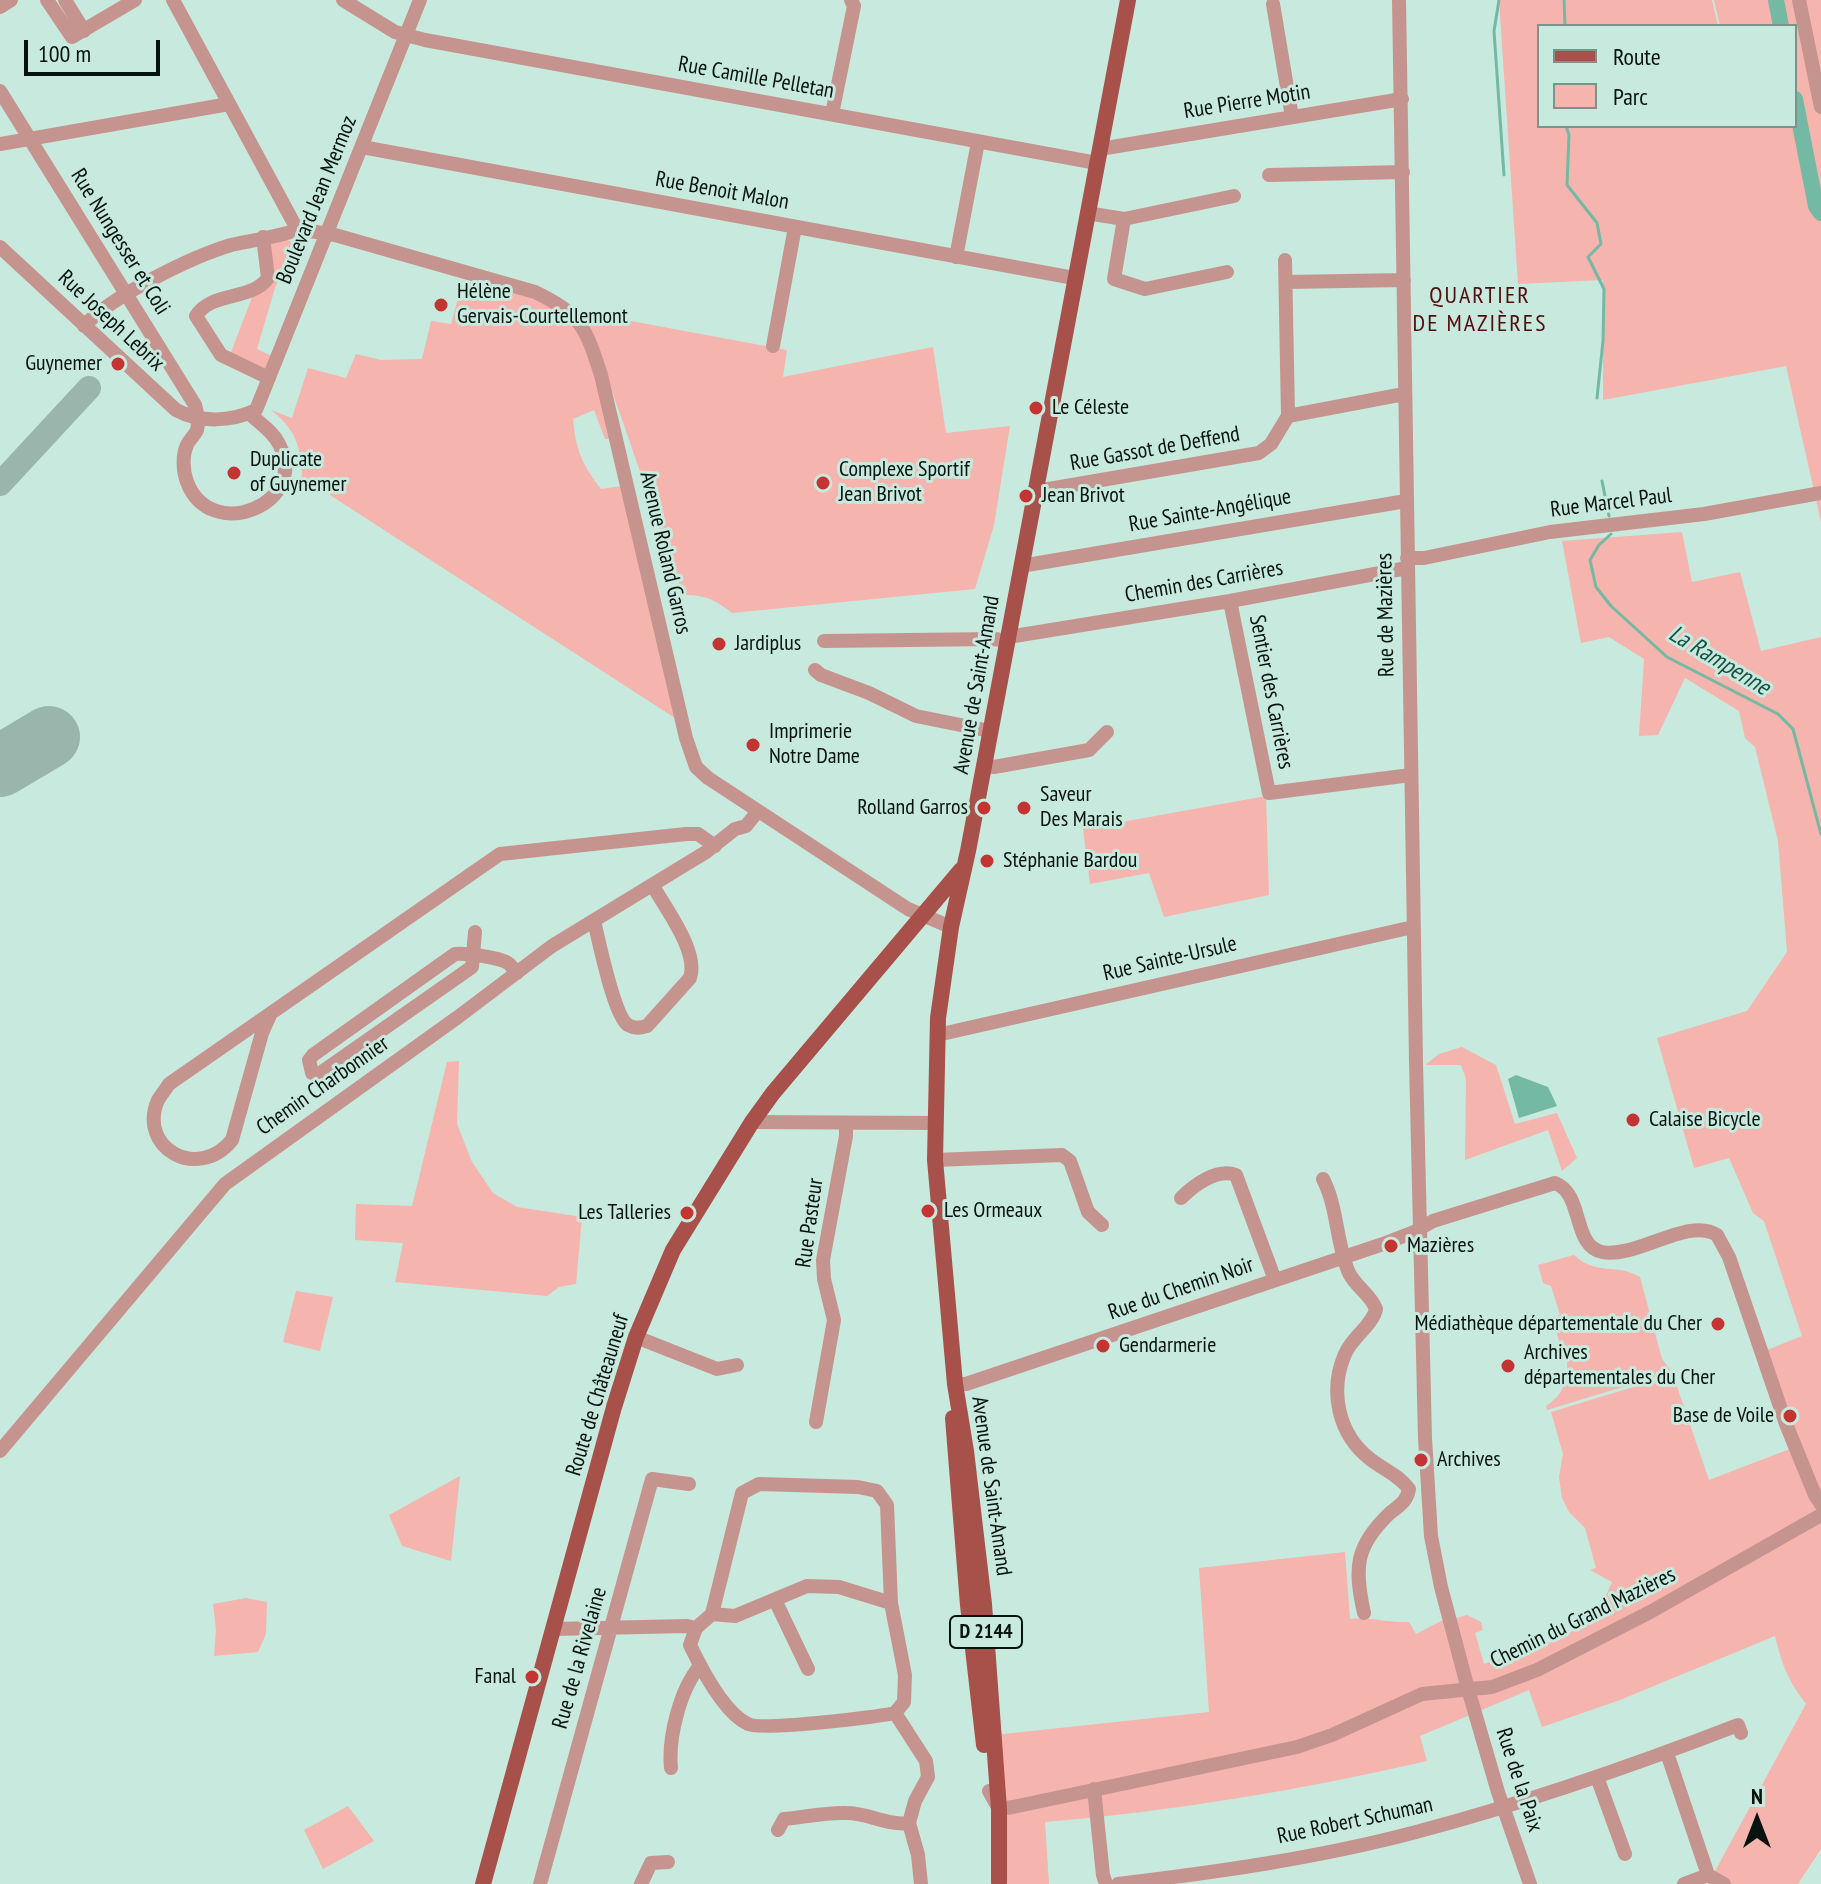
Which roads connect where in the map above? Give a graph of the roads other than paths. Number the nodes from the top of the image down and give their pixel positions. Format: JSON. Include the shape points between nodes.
{"nodes":[{"id":1,"x":11,"y":0,"type":"edge"},
{"id":2,"x":47,"y":0,"type":"edge"},
{"id":3,"x":65,"y":0,"type":"edge"},
{"id":4,"x":135,"y":0,"type":"edge"},
{"id":5,"x":173,"y":0,"type":"edge"},
{"id":6,"x":343,"y":0,"type":"edge"},
{"id":7,"x":420,"y":0,"type":"edge"},
{"id":8,"x":851,"y":0,"type":"edge"},
{"id":9,"x":1128,"y":0,"type":"edge"},
{"id":10,"x":1399,"y":0,"type":"edge"},
{"id":11,"x":1799,"y":0,"type":"edge"},
{"id":12,"x":1273,"y":4,"type":"dead end"},
{"id":13,"x":0,"y":7,"type":"edge"},
{"id":14,"x":84,"y":31,"type":"junction"},
{"id":15,"x":407,"y":34,"type":"junction"},
{"id":16,"x":0,"y":91,"type":"edge"},
{"id":17,"x":1402,"y":99,"type":"junction"},
{"id":18,"x":229,"y":104,"type":"junction"},
{"id":19,"x":1821,"y":107,"type":"edge"},
{"id":20,"x":832,"y":114,"type":"junction"},
{"id":21,"x":1292,"y":117,"type":"junction"},
{"id":22,"x":30,"y":139,"type":"junction"},
{"id":23,"x":978,"y":142,"type":"junction"},
{"id":24,"x":0,"y":144,"type":"edge"},
{"id":25,"x":362,"y":147,"type":"junction"},
{"id":26,"x":1098,"y":156,"type":"junction"},
{"id":27,"x":1403,"y":172,"type":"junction"},
{"id":28,"x":1269,"y":175,"type":"dead end"},
{"id":29,"x":1234,"y":196,"type":"dead end"},
{"id":30,"x":1087,"y":213,"type":"junction"},
{"id":31,"x":1124,"y":219,"type":"junction"},
{"id":32,"x":795,"y":227,"type":"junction"},
{"id":33,"x":297,"y":229,"type":"junction"},
{"id":34,"x":326,"y":234,"type":"junction"},
{"id":35,"x":263,"y":237,"type":"junction"},
{"id":36,"x":0,"y":247,"type":"edge"},
{"id":37,"x":956,"y":257,"type":"junction"},
{"id":38,"x":1285,"y":260,"type":"dead end"},
{"id":39,"x":1227,"y":272,"type":"dead end"},
{"id":40,"x":1074,"y":278,"type":"junction"},
{"id":41,"x":1404,"y":280,"type":"junction"},
{"id":42,"x":1286,"y":282,"type":"junction"},
{"id":43,"x":134,"y":291,"type":"junction"},
{"id":44,"x":84,"y":326,"type":"junction"},
{"id":45,"x":773,"y":346,"type":"dead end"},
{"id":46,"x":269,"y":378,"type":"junction"},
{"id":47,"x":1404,"y":394,"type":"junction"},
{"id":48,"x":249,"y":413,"type":"junction"},
{"id":49,"x":1288,"y":416,"type":"junction"},
{"id":50,"x":197,"y":418,"type":"junction"},
{"id":51,"x":1037,"y":491,"type":"junction"},
{"id":52,"x":1821,"y":493,"type":"edge"},
{"id":53,"x":1406,"y":501,"type":"junction"},
{"id":54,"x":1407,"y":563,"type":"junction"},
{"id":55,"x":1021,"y":566,"type":"junction"},
{"id":56,"x":1230,"y":601,"type":"junction"},
{"id":57,"x":1007,"y":639,"type":"junction"},
{"id":58,"x":824,"y":641,"type":"dead end"},
{"id":59,"x":815,"y":670,"type":"dead end"},
{"id":60,"x":990,"y":731,"type":"junction"},
{"id":61,"x":1107,"y":732,"type":"dead end"},
{"id":62,"x":985,"y":766,"type":"junction"},
{"id":63,"x":1411,"y":775,"type":"junction"},
{"id":64,"x":744,"y":802,"type":"junction"},
{"id":65,"x":758,"y":811,"type":"junction"},
{"id":66,"x":735,"y":829,"type":"junction"},
{"id":67,"x":715,"y":846,"type":"junction"},
{"id":68,"x":965,"y":866,"type":"junction"},
{"id":69,"x":653,"y":886,"type":"junction"},
{"id":70,"x":920,"y":916,"type":"junction"},
{"id":71,"x":594,"y":921,"type":"junction"},
{"id":72,"x":951,"y":927,"type":"junction"},
{"id":73,"x":1413,"y":927,"type":"junction"},
{"id":74,"x":475,"y":932,"type":"dead end"},
{"id":75,"x":474,"y":955,"type":"junction"},
{"id":76,"x":517,"y":973,"type":"junction"},
{"id":77,"x":271,"y":1013,"type":"junction"},
{"id":78,"x":937,"y":1033,"type":"junction"},
{"id":79,"x":752,"y":1122,"type":"junction"},
{"id":80,"x":846,"y":1123,"type":"junction"},
{"id":81,"x":936,"y":1123,"type":"junction"},
{"id":82,"x":935,"y":1160,"type":"junction"},
{"id":83,"x":1323,"y":1179,"type":"dead end"},
{"id":84,"x":1181,"y":1198,"type":"dead end"},
{"id":85,"x":1102,"y":1225,"type":"dead end"},
{"id":86,"x":1420,"y":1229,"type":"junction"},
{"id":87,"x":1343,"y":1257,"type":"junction"},
{"id":88,"x":1275,"y":1280,"type":"junction"},
{"id":89,"x":636,"y":1337,"type":"junction"},
{"id":90,"x":737,"y":1365,"type":"dead end"},
{"id":91,"x":955,"y":1384,"type":"junction"},
{"id":92,"x":816,"y":1422,"type":"dead end"},
{"id":93,"x":0,"y":1451,"type":"edge"},
{"id":94,"x":689,"y":1484,"type":"dead end"},
{"id":95,"x":1428,"y":1490,"type":"junction"},
{"id":96,"x":1409,"y":1491,"type":"junction"},
{"id":97,"x":1821,"y":1504,"type":"edge"},
{"id":98,"x":1821,"y":1515,"type":"edge"},
{"id":99,"x":775,"y":1600,"type":"junction"},
{"id":100,"x":891,"y":1603,"type":"junction"},
{"id":101,"x":1364,"y":1613,"type":"dead end"},
{"id":102,"x":712,"y":1614,"type":"junction"},
{"id":103,"x":612,"y":1626,"type":"junction"},
{"id":104,"x":696,"y":1628,"type":"junction"},
{"id":105,"x":553,"y":1629,"type":"junction"},
{"id":106,"x":700,"y":1666,"type":"junction"},
{"id":107,"x":982,"y":1666,"type":"junction"},
{"id":108,"x":808,"y":1669,"type":"dead end"},
{"id":109,"x":1468,"y":1689,"type":"junction"},
{"id":110,"x":895,"y":1713,"type":"junction"},
{"id":111,"x":1741,"y":1733,"type":"dead end"},
{"id":112,"x":1667,"y":1753,"type":"junction"},
{"id":113,"x":671,"y":1768,"type":"dead end"},
{"id":114,"x":1597,"y":1777,"type":"junction"},
{"id":115,"x":1094,"y":1789,"type":"junction"},
{"id":116,"x":989,"y":1791,"type":"junction"},
{"id":117,"x":1503,"y":1807,"type":"junction"},
{"id":118,"x":999,"y":1809,"type":"junction"},
{"id":119,"x":909,"y":1823,"type":"junction"},
{"id":120,"x":778,"y":1830,"type":"dead end"},
{"id":121,"x":1625,"y":1854,"type":"dead end"},
{"id":122,"x":668,"y":1862,"type":"dead end"},
{"id":123,"x":1708,"y":1875,"type":"junction"},
{"id":124,"x":1232,"y":1877,"type":"edge"},
{"id":125,"x":999,"y":1883,"type":"edge"},
{"id":126,"x":483,"y":1884,"type":"edge"},
{"id":127,"x":540,"y":1884,"type":"edge"},
{"id":128,"x":641,"y":1884,"type":"edge"},
{"id":129,"x":921,"y":1884,"type":"edge"},
{"id":130,"x":1106,"y":1884,"type":"edge"},
{"id":131,"x":1118,"y":1884,"type":"edge"},
{"id":132,"x":1530,"y":1884,"type":"edge"},
{"id":133,"x":1684,"y":1884,"type":"edge"},
{"id":134,"x":1724,"y":1884,"type":"edge"}],
"edges":[{"from":1,"to":13,"type":"street"},
{"from":2,"to":14,"type":"street","via":[[69,36]]},
{"from":3,"to":14,"type":"street"},
{"from":4,"to":14,"type":"street"},
{"from":5,"to":18,"type":"street"},
{"from":6,"to":15,"type":"street","name":"Rue Camille Pelletan"},
{"from":7,"to":15,"type":"street","name":"Boulevard Jean Mermoz"},
{"from":8,"to":20,"type":"street"},
{"from":9,"to":26,"type":"main road","name":"Avenue de Saint-Amand"},
{"from":10,"to":17,"type":"street","name":"Rue de Mazières"},
{"from":11,"to":19,"type":"street"},
{"from":12,"to":21,"type":"street"},
{"from":15,"to":20,"type":"street","name":"Rue Camille Pelletan"},
{"from":15,"to":25,"type":"street","name":"Boulevard Jean Mermoz"},
{"from":16,"to":22,"type":"street","name":"Rue Nungesser et Coli"},
{"from":17,"to":21,"type":"street","name":"Rue Pierre Motin"},
{"from":17,"to":27,"type":"street","name":"Rue de Mazières"},
{"from":18,"to":22,"type":"street"},
{"from":18,"to":33,"type":"street"},
{"from":20,"to":23,"type":"street","name":"Rue Camille Pelletan"},
{"from":21,"to":26,"type":"street","name":"Rue Pierre Motin"},
{"from":22,"to":24,"type":"street"},
{"from":22,"to":43,"type":"street","name":"Rue Nungesser et Coli"},
{"from":23,"to":26,"type":"street","name":"Rue Camille Pelletan"},
{"from":23,"to":37,"type":"street"},
{"from":25,"to":32,"type":"street","name":"Rue Benoit Malon"},
{"from":25,"to":34,"type":"street","name":"Boulevard Jean Mermoz"},
{"from":26,"to":30,"type":"main road","name":"Avenue de Saint-Amand"},
{"from":27,"to":28,"type":"street"},
{"from":27,"to":41,"type":"street","name":"Rue de Mazières"},
{"from":29,"to":31,"type":"street"},
{"from":30,"to":31,"type":"street"},
{"from":30,"to":40,"type":"main road","name":"Avenue de Saint-Amand"},
{"from":31,"to":39,"type":"street","via":[[1114,279],[1145,289]]},
{"from":32,"to":37,"type":"street","name":"Rue Benoit Malon"},
{"from":32,"to":45,"type":"street"},
{"from":33,"to":34,"type":"street","name":"Avenue Roland Garros"},
{"from":33,"to":35,"type":"street"},
{"from":34,"to":46,"type":"street","name":"Boulevard Jean Mermoz"},
{"from":34,"to":64,"type":"street","name":"Avenue Roland Garros","via":[[535,292],[577,318],[601,375],[692,759],[701,773]]},
{"from":35,"to":43,"type":"street","via":[[209,253]]},
{"from":35,"to":46,"type":"street","via":[[268,278],[261,287],[225,297],[196,316],[221,355]]},
{"from":36,"to":44,"type":"street","name":"Rue Joseph Lebrix"},
{"from":37,"to":40,"type":"street","name":"Rue Benoit Malon"},
{"from":38,"to":42,"type":"street"},
{"from":40,"to":51,"type":"main road","name":"Avenue de Saint-Amand"},
{"from":41,"to":42,"type":"street"},
{"from":41,"to":47,"type":"street","name":"Rue de Mazières"},
{"from":42,"to":49,"type":"street"},
{"from":43,"to":44,"type":"street"},
{"from":43,"to":50,"type":"street","name":"Rue Nungesser et Coli"},
{"from":44,"to":50,"type":"street","name":"Rue Joseph Lebrix","via":[[176,410]]},
{"from":46,"to":48,"type":"street","name":"Boulevard Jean Mermoz","via":[[256,410]]},
{"from":47,"to":49,"type":"street"},
{"from":47,"to":53,"type":"street","name":"Rue de Mazières"},
{"from":48,"to":50,"type":"street"},
{"from":48,"to":50,"type":"street","via":[[279,443],[286,463],[271,499],[236,514],[199,501],[188,484],[183,465]]},
{"from":49,"to":51,"type":"street","name":"Rue Gassot de Deffend","via":[[1259,453]]},
{"from":51,"to":55,"type":"main road","name":"Avenue de Saint-Amand"},
{"from":52,"to":54,"type":"street","name":"Rue Marcel Paul","via":[[1704,514],[1550,532]]},
{"from":53,"to":54,"type":"street","name":"Rue de Mazières"},
{"from":53,"to":55,"type":"street","name":"Rue Sainte-Angélique"},
{"from":54,"to":56,"type":"street","name":"Chemin des Carrières"},
{"from":54,"to":63,"type":"street","name":"Rue de Mazières"},
{"from":55,"to":57,"type":"main road","name":"Avenue de Saint-Amand"},
{"from":56,"to":57,"type":"street","name":"Chemin des Carrières"},
{"from":56,"to":63,"type":"street","name":"Sentier des Carrières","via":[[1269,793]]},
{"from":57,"to":58,"type":"street","name":"Chemin des Carrières"},
{"from":57,"to":60,"type":"main road","name":"Avenue de Saint-Amand"},
{"from":59,"to":60,"type":"street","via":[[916,716]]},
{"from":60,"to":62,"type":"main road","name":"Avenue de Saint-Amand"},
{"from":61,"to":62,"type":"street","via":[[1089,750]]},
{"from":62,"to":68,"type":"main road","name":"Avenue de Saint-Amand"},
{"from":63,"to":73,"type":"street","name":"Rue de Mazières"},
{"from":64,"to":65,"type":"street","name":"Avenue Roland Garros"},
{"from":64,"to":66,"type":"street"},
{"from":65,"to":66,"type":"street","name":"Chemin Charbonnier","via":[[746,826]]},
{"from":65,"to":70,"type":"street","name":"Avenue Roland Garros"},
{"from":66,"to":67,"type":"street","name":"Chemin Charbonnier"},
{"from":67,"to":69,"type":"street","name":"Chemin Charbonnier"},
{"from":67,"to":77,"type":"street","via":[[698,834],[686,834],[500,854]]},
{"from":68,"to":70,"type":"main road","name":"Route de Châteauneuf"},
{"from":68,"to":72,"type":"main road","name":"Avenue de Saint-Amand","number":"D 2144"},
{"from":69,"to":71,"type":"street","name":"Chemin Charbonnier"},
{"from":69,"to":71,"type":"street","via":[[689,951],[692,971],[647,1026],[629,1026],[619,1014]]},
{"from":70,"to":72,"type":"street","name":"Avenue Roland Garros"},
{"from":70,"to":79,"type":"main road","name":"Route de Châteauneuf"},
{"from":71,"to":76,"type":"street","name":"Chemin Charbonnier"},
{"from":72,"to":78,"type":"main road","name":"Avenue de Saint-Amand","number":"D 2144"},
{"from":73,"to":78,"type":"street","name":"Rue Sainte-Ursule"},
{"from":73,"to":86,"type":"street","name":"Rue de Mazières"},
{"from":74,"to":75,"type":"street"},
{"from":75,"to":75,"type":"street","via":[[455,954],[313,1055],[312,1073],[319,1074],[472,967]]},
{"from":75,"to":76,"type":"street","via":[[508,963]]},
{"from":76,"to":93,"type":"street","name":"Chemin Charbonnier","via":[[225,1184]]},
{"from":77,"to":77,"type":"street","via":[[169,1084],[155,1115],[156,1131],[170,1151],[210,1159],[232,1140]]},
{"from":78,"to":81,"type":"main road","name":"Avenue de Saint-Amand","number":"D 2144"},
{"from":79,"to":80,"type":"street"},
{"from":79,"to":89,"type":"main road","name":"Route de Châteauneuf","via":[[673,1250]]},
{"from":80,"to":81,"type":"street"},
{"from":80,"to":92,"type":"street","name":"Rue Pasteur","via":[[823,1260],[834,1320]]},
{"from":81,"to":82,"type":"main road","name":"Avenue de Saint-Amand","number":"D 2144"},
{"from":82,"to":85,"type":"street","via":[[1062,1155],[1070,1161],[1088,1212]]},
{"from":82,"to":91,"type":"main road","name":"Avenue de Saint-Amand","number":"D 2144"},
{"from":83,"to":87,"type":"street"},
{"from":84,"to":88,"type":"street","via":[[1194,1184],[1236,1175]]},
{"from":86,"to":87,"type":"street","name":"Rue du Chemin Noir"},
{"from":86,"to":95,"type":"street","name":"Rue de Mazières"},
{"from":86,"to":97,"type":"street","via":[[1555,1183],[1571,1196],[1587,1243],[1597,1251],[1616,1253],[1701,1229],[1717,1235]]},
{"from":87,"to":88,"type":"street","name":"Rue du Chemin Noir"},
{"from":87,"to":96,"type":"street","via":[[1353,1281],[1376,1309],[1344,1354],[1337,1385],[1340,1415],[1360,1451],[1403,1480]]},
{"from":88,"to":91,"type":"street","name":"Rue du Chemin Noir"},
{"from":89,"to":90,"type":"street","via":[[717,1369]]},
{"from":89,"to":105,"type":"main road","name":"Route de Châteauneuf"},
{"from":91,"to":107,"type":"main road","name":"Avenue de Saint-Amand","number":"D 2144","via":[[952,1430]]},
{"from":94,"to":103,"type":"street","name":"Rue de la Rivelaine","via":[[652,1479]]},
{"from":95,"to":96,"type":"street"},
{"from":95,"to":109,"type":"street","name":"Rue de la Paix","via":[[1435,1563]]},
{"from":96,"to":101,"type":"street","via":[[1408,1499],[1381,1522],[1361,1550],[1357,1563]]},
{"from":98,"to":109,"type":"street","name":"Chemin du Grand Mazières","via":[[1537,1670],[1492,1687]]},
{"from":99,"to":100,"type":"street","via":[[807,1586],[839,1587]]},
{"from":99,"to":102,"type":"street","via":[[735,1616]]},
{"from":99,"to":108,"type":"street"},
{"from":100,"to":102,"type":"street","via":[[887,1505],[877,1491],[759,1484],[742,1493]]},
{"from":100,"to":110,"type":"street","via":[[905,1675],[904,1702]]},
{"from":102,"to":104,"type":"street"},
{"from":103,"to":104,"type":"street"},
{"from":103,"to":105,"type":"street"},
{"from":103,"to":127,"type":"street","name":"Rue de la Rivelaine"},
{"from":104,"to":106,"type":"street","via":[[690,1645]]},
{"from":105,"to":126,"type":"main road","name":"Route de Châteauneuf"},
{"from":106,"to":110,"type":"street","via":[[735,1715],[750,1725]]},
{"from":106,"to":113,"type":"street","via":[[689,1679],[669,1747]]},
{"from":107,"to":116,"type":"main road","name":"Avenue de Saint-Amand","number":"D 2144"},
{"from":107,"to":118,"type":"main road","name":"Avenue de Saint-Amand","number":"D 2144"},
{"from":109,"to":115,"type":"street","name":"Chemin du Grand Mazières","via":[[1422,1694],[1297,1747]]},
{"from":109,"to":117,"type":"street","name":"Rue de la Paix"},
{"from":110,"to":119,"type":"street","via":[[926,1761],[928,1777]]},
{"from":111,"to":112,"type":"street","name":"Rue Robert Schuman","via":[[1738,1725]]},
{"from":112,"to":114,"type":"street","name":"Rue Robert Schuman"},
{"from":112,"to":123,"type":"street"},
{"from":114,"to":117,"type":"street","name":"Rue Robert Schuman"},
{"from":114,"to":121,"type":"street"},
{"from":115,"to":118,"type":"street","name":"Chemin du Grand Mazières"},
{"from":115,"to":130,"type":"street"},
{"from":116,"to":118,"type":"street"},
{"from":116,"to":125,"type":"main road","name":"Avenue de Saint-Amand","number":"D 2144"},
{"from":117,"to":124,"type":"street","name":"Rue Robert Schuman"},
{"from":117,"to":132,"type":"street","name":"Rue de la Paix"},
{"from":118,"to":125,"type":"main road","name":"Avenue de Saint-Amand","number":"D 2144"},
{"from":119,"to":120,"type":"street","via":[[848,1813],[784,1819]]},
{"from":119,"to":129,"type":"street"},
{"from":122,"to":128,"type":"street","via":[[651,1863]]},
{"from":123,"to":133,"type":"street"},
{"from":123,"to":134,"type":"street"},
{"from":124,"to":131,"type":"street","name":"Rue Robert Schuman"}]}
